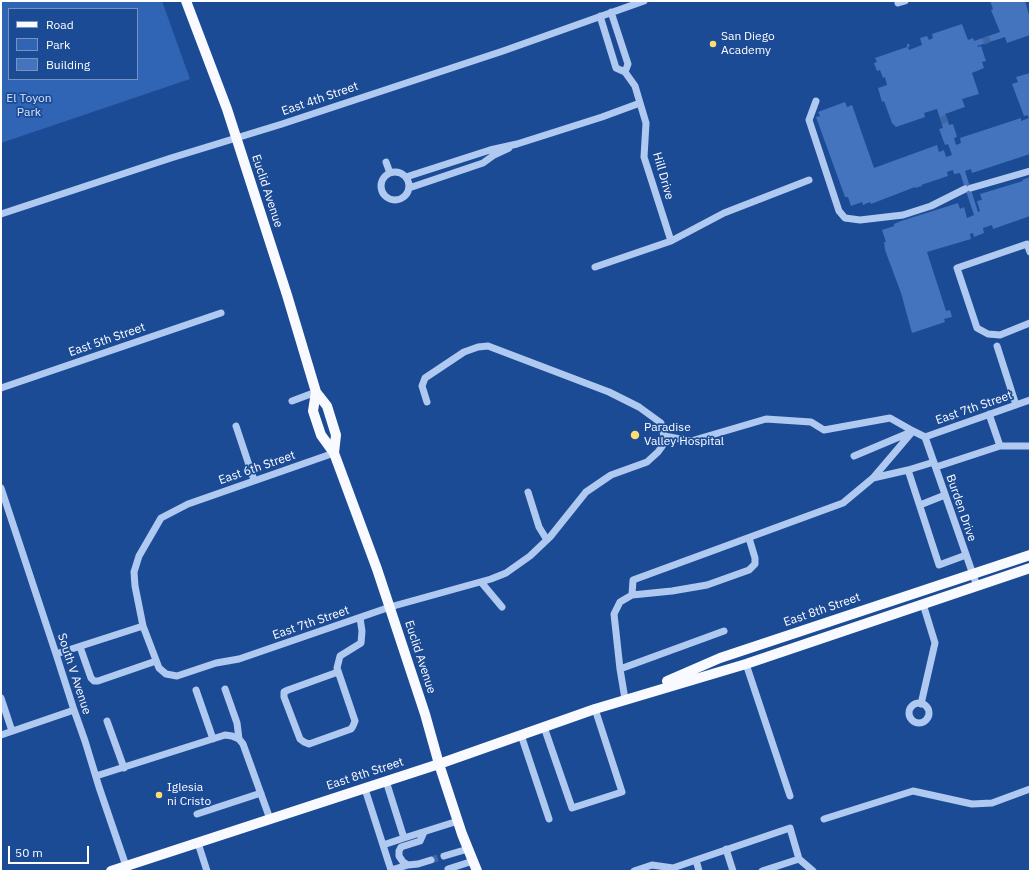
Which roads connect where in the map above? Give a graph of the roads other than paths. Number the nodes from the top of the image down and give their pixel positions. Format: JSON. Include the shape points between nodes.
{"nodes":[{"id":1,"x":186,"y":1,"type":"edge"},
{"id":2,"x":644,"y":1,"type":"edge"},
{"id":3,"x":611,"y":12,"type":"junction"},
{"id":4,"x":600,"y":16,"type":"junction"},
{"id":5,"x":625,"y":72,"type":"junction"},
{"id":6,"x":816,"y":101,"type":"dead end"},
{"id":7,"x":640,"y":103,"type":"junction"},
{"id":8,"x":236,"y":139,"type":"junction"},
{"id":9,"x":517,"y":144,"type":"junction"},
{"id":10,"x":386,"y":162,"type":"dead end"},
{"id":11,"x":1030,"y":171,"type":"edge"},
{"id":12,"x":390,"y":173,"type":"junction"},
{"id":13,"x":406,"y":178,"type":"junction"},
{"id":14,"x":809,"y":180,"type":"dead end"},
{"id":15,"x":409,"y":188,"type":"junction"},
{"id":16,"x":1,"y":214,"type":"edge"},
{"id":17,"x":671,"y":241,"type":"junction"},
{"id":18,"x":1030,"y":252,"type":"edge"},
{"id":19,"x":594,"y":267,"type":"dead end"},
{"id":20,"x":221,"y":313,"type":"dead end"},
{"id":21,"x":1030,"y":323,"type":"edge"},
{"id":22,"x":997,"y":346,"type":"dead end"},
{"id":23,"x":1,"y":388,"type":"edge"},
{"id":24,"x":316,"y":392,"type":"junction"},
{"id":25,"x":1030,"y":400,"type":"edge"},
{"id":26,"x":292,"y":401,"type":"dead end"},
{"id":27,"x":427,"y":402,"type":"dead end"},
{"id":28,"x":1016,"y":405,"type":"junction"},
{"id":29,"x":989,"y":414,"type":"junction"},
{"id":30,"x":236,"y":426,"type":"dead end"},
{"id":31,"x":913,"y":431,"type":"junction"},
{"id":32,"x":664,"y":436,"type":"junction"},
{"id":33,"x":925,"y":437,"type":"junction"},
{"id":34,"x":1000,"y":446,"type":"junction"},
{"id":35,"x":1030,"y":446,"type":"edge"},
{"id":36,"x":334,"y":453,"type":"junction"},
{"id":37,"x":854,"y":456,"type":"dead end"},
{"id":38,"x":935,"y":465,"type":"junction"},
{"id":39,"x":908,"y":470,"type":"junction"},
{"id":40,"x":873,"y":478,"type":"junction"},
{"id":41,"x":254,"y":480,"type":"junction"},
{"id":42,"x":1,"y":488,"type":"edge"},
{"id":43,"x":528,"y":492,"type":"dead end"},
{"id":44,"x":945,"y":495,"type":"junction"},
{"id":45,"x":920,"y":505,"type":"junction"},
{"id":46,"x":749,"y":538,"type":"junction"},
{"id":47,"x":547,"y":540,"type":"junction"},
{"id":48,"x":966,"y":555,"type":"junction"},
{"id":49,"x":1030,"y":555,"type":"edge"},
{"id":50,"x":1030,"y":568,"type":"edge"},
{"id":51,"x":972,"y":574,"type":"junction"},
{"id":52,"x":481,"y":582,"type":"junction"},
{"id":53,"x":977,"y":586,"type":"junction"},
{"id":54,"x":632,"y":595,"type":"junction"},
{"id":55,"x":923,"y":604,"type":"junction"},
{"id":56,"x":390,"y":607,"type":"junction"},
{"id":57,"x":502,"y":607,"type":"dead end"},
{"id":58,"x":360,"y":618,"type":"junction"},
{"id":59,"x":143,"y":626,"type":"junction"},
{"id":60,"x":724,"y":631,"type":"dead end"},
{"id":61,"x":80,"y":647,"type":"junction"},
{"id":62,"x":56,"y":654,"type":"junction"},
{"id":63,"x":156,"y":661,"type":"junction"},
{"id":64,"x":746,"y":664,"type":"junction"},
{"id":65,"x":620,"y":669,"type":"junction"},
{"id":66,"x":338,"y":672,"type":"junction"},
{"id":67,"x":225,"y":688,"type":"dead end"},
{"id":68,"x":196,"y":690,"type":"dead end"},
{"id":69,"x":1,"y":698,"type":"edge"},
{"id":70,"x":625,"y":699,"type":"junction"},
{"id":71,"x":921,"y":704,"type":"dead end"},
{"id":72,"x":595,"y":709,"type":"junction"},
{"id":73,"x":74,"y":710,"type":"junction"},
{"id":74,"x":107,"y":721,"type":"dead end"},
{"id":75,"x":544,"y":727,"type":"junction"},
{"id":76,"x":12,"y":731,"type":"junction"},
{"id":77,"x":1,"y":735,"type":"edge"},
{"id":78,"x":521,"y":735,"type":"junction"},
{"id":79,"x":213,"y":739,"type":"junction"},
{"id":80,"x":239,"y":739,"type":"junction"},
{"id":81,"x":439,"y":764,"type":"junction"},
{"id":82,"x":124,"y":768,"type":"junction"},
{"id":83,"x":96,"y":776,"type":"junction"},
{"id":84,"x":386,"y":781,"type":"junction"},
{"id":85,"x":365,"y":788,"type":"junction"},
{"id":86,"x":1030,"y":789,"type":"edge"},
{"id":87,"x":261,"y":793,"type":"junction"},
{"id":88,"x":790,"y":796,"type":"dead end"},
{"id":89,"x":197,"y":814,"type":"dead end"},
{"id":90,"x":270,"y":819,"type":"junction"},
{"id":91,"x":549,"y":819,"type":"dead end"},
{"id":92,"x":824,"y":819,"type":"dead end"},
{"id":93,"x":458,"y":821,"type":"junction"},
{"id":94,"x":424,"y":832,"type":"junction"},
{"id":95,"x":404,"y":838,"type":"junction"},
{"id":96,"x":198,"y":843,"type":"junction"},
{"id":97,"x":383,"y":844,"type":"junction"},
{"id":98,"x":468,"y":849,"type":"junction"},
{"id":99,"x":726,"y":849,"type":"junction"},
{"id":100,"x":444,"y":856,"type":"tunnel mouth"},
{"id":101,"x":800,"y":859,"type":"junction"},
{"id":102,"x":431,"y":860,"type":"tunnel mouth"},
{"id":103,"x":696,"y":860,"type":"junction"},
{"id":104,"x":473,"y":861,"type":"junction"},
{"id":105,"x":408,"y":865,"type":"junction"},
{"id":106,"x":126,"y":866,"type":"junction"},
{"id":107,"x":448,"y":869,"type":"dead end"},
{"id":108,"x":666,"y":869,"type":"edge"},
{"id":109,"x":111,"y":871,"type":"edge"},
{"id":110,"x":207,"y":871,"type":"edge"},
{"id":111,"x":477,"y":871,"type":"edge"},
{"id":112,"x":634,"y":871,"type":"edge"},
{"id":113,"x":700,"y":871,"type":"edge"},
{"id":114,"x":733,"y":871,"type":"edge"},
{"id":115,"x":762,"y":871,"type":"edge"},
{"id":116,"x":813,"y":871,"type":"edge"}],
"edges":[{"from":1,"to":8,"type":"main road","name":"Euclid Avenue","via":[[227,108]]},
{"from":2,"to":3,"type":"street","name":"East 4th Street"},
{"from":3,"to":4,"type":"street","name":"East 4th Street"},
{"from":3,"to":5,"type":"street","via":[[628,64]]},
{"from":4,"to":5,"type":"street","name":"Hill Drive","via":[[616,68]]},
{"from":4,"to":8,"type":"street","name":"East 4th Street"},
{"from":5,"to":7,"type":"street","name":"Hill Drive","via":[[635,86]]},
{"from":6,"to":11,"type":"street","via":[[809,120],[839,211],[845,218],[860,220],[903,215],[931,206],[968,188]]},
{"from":7,"to":9,"type":"street"},
{"from":7,"to":17,"type":"street","name":"Hill Drive","via":[[646,123],[644,157]]},
{"from":8,"to":16,"type":"street","name":"East 4th Street"},
{"from":8,"to":24,"type":"main road","name":"Euclid Avenue"},
{"from":9,"to":13,"type":"street","via":[[490,150]]},
{"from":9,"to":15,"type":"street","via":[[483,163]]},
{"from":10,"to":12,"type":"street"},
{"from":12,"to":13,"type":"street","via":[[398,172]]},
{"from":12,"to":15,"type":"street","via":[[384,177],[381,186],[384,195],[392,200],[401,198]]},
{"from":13,"to":15,"type":"street"},
{"from":14,"to":17,"type":"street","via":[[724,213]]},
{"from":17,"to":19,"type":"street"},
{"from":18,"to":21,"type":"street","via":[[1027,244],[957,268],[977,328],[988,334],[1000,335]]},
{"from":20,"to":23,"type":"street","name":"East 5th Street"},
{"from":22,"to":28,"type":"street"},
{"from":24,"to":26,"type":"street"},
{"from":24,"to":36,"type":"main road","name":"Euclid Avenue","via":[[327,406],[336,435]]},
{"from":24,"to":36,"type":"main road","name":"Euclid Avenue","via":[[313,411],[321,435]]},
{"from":25,"to":28,"type":"street","name":"East 7th Street"},
{"from":27,"to":32,"type":"street","via":[[422,386],[425,378],[464,352],[488,346],[609,392],[639,407],[661,423]]},
{"from":28,"to":29,"type":"street","name":"East 7th Street"},
{"from":29,"to":33,"type":"street","name":"East 7th Street"},
{"from":29,"to":34,"type":"street"},
{"from":30,"to":41,"type":"street"},
{"from":31,"to":32,"type":"street","via":[[890,418],[824,430],[811,422],[766,420],[691,441]]},
{"from":31,"to":33,"type":"street"},
{"from":31,"to":37,"type":"street"},
{"from":31,"to":40,"type":"street"},
{"from":32,"to":47,"type":"street","name":"East 7th Street","via":[[663,445],[647,462],[611,475],[586,492]]},
{"from":33,"to":38,"type":"street","name":"Burden Drive"},
{"from":34,"to":35,"type":"street"},
{"from":34,"to":38,"type":"street"},
{"from":36,"to":41,"type":"street","name":"East 6th Street"},
{"from":36,"to":56,"type":"main road","name":"Euclid Avenue"},
{"from":38,"to":39,"type":"street"},
{"from":38,"to":44,"type":"street","name":"Burden Drive"},
{"from":39,"to":40,"type":"street"},
{"from":39,"to":45,"type":"street"},
{"from":40,"to":46,"type":"street","via":[[843,503]]},
{"from":41,"to":59,"type":"street","name":"East 6th Street","via":[[188,504],[161,518],[139,556],[134,572]]},
{"from":42,"to":62,"type":"street","name":"South V Avenue"},
{"from":43,"to":47,"type":"street","via":[[539,527]]},
{"from":44,"to":45,"type":"street"},
{"from":44,"to":48,"type":"street","name":"Burden Drive"},
{"from":45,"to":48,"type":"street","via":[[939,565]]},
{"from":46,"to":54,"type":"street","via":[[634,580]]},
{"from":46,"to":54,"type":"street","via":[[756,558],[755,564],[749,570],[707,585]]},
{"from":47,"to":52,"type":"street","name":"East 7th Street","via":[[506,573]]},
{"from":48,"to":51,"type":"street","name":"Burden Drive"},
{"from":49,"to":51,"type":"main road","name":"East 8th Street"},
{"from":50,"to":53,"type":"main road","name":"East 8th Street"},
{"from":51,"to":53,"type":"street","name":"Burden Drive"},
{"from":51,"to":70,"type":"main road","name":"East 8th Street","via":[[720,658]]},
{"from":52,"to":56,"type":"street","name":"East 7th Street"},
{"from":52,"to":57,"type":"street"},
{"from":53,"to":55,"type":"main road","name":"East 8th Street"},
{"from":54,"to":65,"type":"street","via":[[620,602],[614,614]]},
{"from":55,"to":64,"type":"main road","name":"East 8th Street"},
{"from":55,"to":71,"type":"street","via":[[935,643]]},
{"from":56,"to":58,"type":"street","name":"East 7th Street"},
{"from":56,"to":81,"type":"main road","name":"Euclid Avenue"},
{"from":58,"to":63,"type":"street","name":"East 7th Street","via":[[239,659],[216,663],[177,676],[166,674]]},
{"from":58,"to":66,"type":"street","via":[[361,643],[340,656]]},
{"from":59,"to":61,"type":"street"},
{"from":59,"to":63,"type":"street","name":"East 6th Street"},
{"from":60,"to":65,"type":"street"},
{"from":61,"to":62,"type":"street"},
{"from":61,"to":63,"type":"street","via":[[94,681]]},
{"from":62,"to":73,"type":"street","name":"South V Avenue"},
{"from":64,"to":70,"type":"main road","name":"East 8th Street"},
{"from":64,"to":88,"type":"street"},
{"from":65,"to":70,"type":"street"},
{"from":66,"to":66,"type":"street","via":[[355,721],[353,726],[351,729],[309,744],[304,742],[300,739],[284,692]]},
{"from":67,"to":80,"type":"street","via":[[237,723]]},
{"from":68,"to":79,"type":"street"},
{"from":69,"to":76,"type":"street"},
{"from":70,"to":72,"type":"main road","name":"East 8th Street"},
{"from":72,"to":75,"type":"main road","name":"East 8th Street"},
{"from":72,"to":75,"type":"street","via":[[622,792],[572,808]]},
{"from":73,"to":76,"type":"street"},
{"from":73,"to":83,"type":"street","name":"South V Avenue"},
{"from":74,"to":82,"type":"street"},
{"from":75,"to":78,"type":"main road","name":"East 8th Street"},
{"from":76,"to":77,"type":"street"},
{"from":78,"to":81,"type":"main road","name":"East 8th Street"},
{"from":78,"to":91,"type":"street"},
{"from":79,"to":80,"type":"street","via":[[232,736]]},
{"from":79,"to":82,"type":"street"},
{"from":80,"to":87,"type":"street","via":[[244,744]]},
{"from":81,"to":84,"type":"main road","name":"East 8th Street"},
{"from":81,"to":93,"type":"main road","name":"Euclid Avenue"},
{"from":82,"to":83,"type":"street"},
{"from":83,"to":106,"type":"street","name":"South V Avenue"},
{"from":84,"to":85,"type":"main road","name":"East 8th Street"},
{"from":84,"to":95,"type":"street"},
{"from":85,"to":90,"type":"main road","name":"East 8th Street"},
{"from":85,"to":97,"type":"street"},
{"from":86,"to":92,"type":"street","via":[[992,803],[972,804],[913,791]]},
{"from":87,"to":89,"type":"street"},
{"from":87,"to":90,"type":"street"},
{"from":90,"to":96,"type":"main road","name":"East 8th Street"},
{"from":93,"to":94,"type":"street"},
{"from":93,"to":98,"type":"main road","name":"Euclid Avenue"},
{"from":94,"to":95,"type":"street"},
{"from":94,"to":105,"type":"street","via":[[420,841],[401,847],[399,851],[399,856]]},
{"from":95,"to":97,"type":"street"},
{"from":96,"to":106,"type":"main road","name":"East 8th Street"},
{"from":96,"to":110,"type":"street"},
{"from":97,"to":105,"type":"street","via":[[391,870]]},
{"from":98,"to":100,"type":"street"},
{"from":98,"to":104,"type":"main road","name":"Euclid Avenue"},
{"from":99,"to":101,"type":"street","via":[[790,828]]},
{"from":99,"to":103,"type":"street"},
{"from":99,"to":114,"type":"street"},
{"from":101,"to":115,"type":"street"},
{"from":101,"to":116,"type":"street"},
{"from":102,"to":105,"type":"street"},
{"from":103,"to":108,"type":"street"},
{"from":103,"to":113,"type":"street"},
{"from":104,"to":107,"type":"street"},
{"from":104,"to":111,"type":"main road","name":"Euclid Avenue"},
{"from":106,"to":109,"type":"main road","name":"East 8th Street"},
{"from":108,"to":112,"type":"street","via":[[652,865]]}]}
